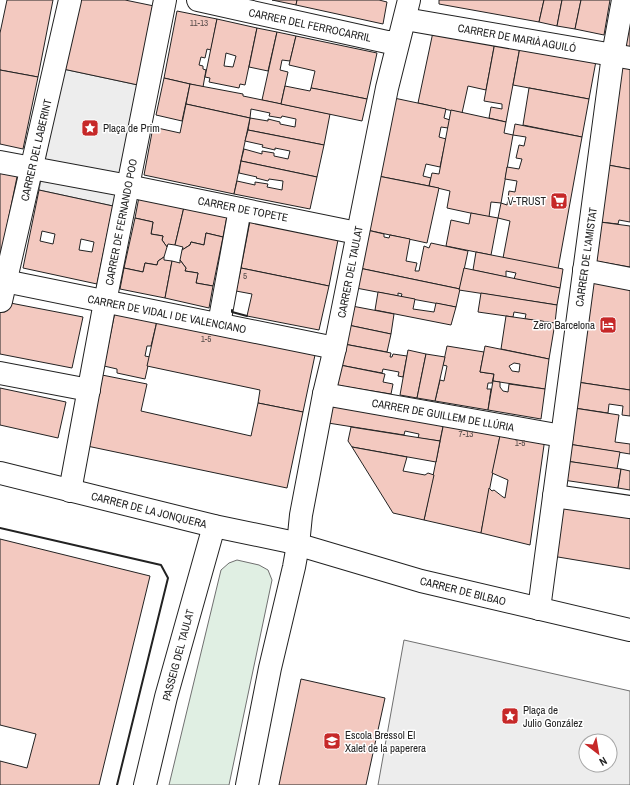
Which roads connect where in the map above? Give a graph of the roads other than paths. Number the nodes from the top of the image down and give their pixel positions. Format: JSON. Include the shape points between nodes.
{"nodes":[{"id":1,"x":70,"y":0,"type":"edge"},
{"id":2,"x":164,"y":0,"type":"edge"},
{"id":3,"x":198,"y":0,"type":"edge"},
{"id":4,"x":624,"y":0,"type":"edge"},
{"id":5,"x":407,"y":9,"type":"edge"},
{"id":6,"x":398,"y":42,"type":"junction"},
{"id":7,"x":622,"y":57,"type":"edge"},
{"id":8,"x":0,"y":162,"type":"edge"},
{"id":9,"x":31,"y":168,"type":"junction"},
{"id":10,"x":128,"y":186,"type":"junction"},
{"id":11,"x":240,"y":209,"type":"junction"},
{"id":12,"x":357,"y":232,"type":"junction"},
{"id":13,"x":584,"y":270,"type":"junction"},
{"id":14,"x":630,"y":279,"type":"edge"},
{"id":15,"x":2,"y":288,"type":"edge"},
{"id":16,"x":105,"y":302,"type":"junction"},
{"id":17,"x":219,"y":324,"type":"junction"},
{"id":18,"x":335,"y":348,"type":"junction"},
{"id":19,"x":0,"y":373,"type":"edge"},
{"id":20,"x":89,"y":390,"type":"junction"},
{"id":21,"x":324,"y":394,"type":"junction"},
{"id":22,"x":562,"y":436,"type":"junction"},
{"id":23,"x":0,"y":473,"type":"edge"},
{"id":24,"x":70,"y":492,"type":"junction"},
{"id":25,"x":554,"y":496,"type":"junction"},
{"id":26,"x":630,"y":507,"type":"edge"},
{"id":27,"x":214,"y":526,"type":"junction"},
{"id":28,"x":298,"y":545,"type":"junction"},
{"id":29,"x":539,"y":609,"type":"junction"},
{"id":30,"x":630,"y":630,"type":"edge"},
{"id":31,"x":145,"y":785,"type":"edge"},
{"id":32,"x":247,"y":785,"type":"edge"}],
"edges":[{"from":1,"to":9,"type":"street","name":"CARRER DEL LABERINT"},
{"from":2,"to":10,"type":"street","name":"CARRER DE FERNANDO POO"},
{"from":3,"to":6,"type":"street","name":"CARRER DEL FERROCARRIL","via":[[383,41]]},
{"from":4,"to":7,"type":"street","name":"CARRER DE L'AMISTAT"},
{"from":5,"to":6,"type":"street","name":"CARRER DEL TAULAT"},
{"from":5,"to":7,"type":"street","name":"CARRER DE MARIÀ AGUILÓ"},
{"from":6,"to":12,"type":"street","name":"CARRER DEL TAULAT"},
{"from":7,"to":13,"type":"street","name":"CARRER DE L'AMISTAT"},
{"from":8,"to":9,"type":"street"},
{"from":9,"to":10,"type":"street","name":"CARRER DE TOPETE"},
{"from":9,"to":15,"type":"street","name":"CARRER DEL LABERINT"},
{"from":10,"to":11,"type":"street","name":"CARRER DE TOPETE"},
{"from":10,"to":16,"type":"street","name":"CARRER DE FERNANDO POO"},
{"from":11,"to":12,"type":"street","name":"CARRER DE TOPETE"},
{"from":11,"to":17,"type":"street"},
{"from":12,"to":18,"type":"street","name":"CARRER DEL TAULAT"},
{"from":13,"to":14,"type":"street"},
{"from":13,"to":22,"type":"street","name":"CARRER DE L'AMISTAT"},
{"from":15,"to":16,"type":"street","name":"CARRER DE VIDAL I DE VALENCIANO"},
{"from":16,"to":17,"type":"street","name":"CARRER DE VIDAL I DE VALENCIANO"},
{"from":16,"to":20,"type":"street","name":"CARRER DE FERNANDO POO"},
{"from":17,"to":18,"type":"street","name":"CARRER DE VIDAL I DE VALENCIANO"},
{"from":18,"to":21,"type":"street","name":"CARRER DEL TAULAT"},
{"from":19,"to":20,"type":"street"},
{"from":20,"to":24,"type":"street","name":"CARRER DE FERNANDO POO"},
{"from":21,"to":22,"type":"street","name":"CARRER DE GUILLEM DE LLÚRIA"},
{"from":21,"to":28,"type":"street","name":"CARRER DEL TAULAT","via":[[301,515]]},
{"from":22,"to":25,"type":"street","name":"CARRER DE L'AMISTAT"},
{"from":23,"to":24,"type":"street","name":"CARRER DE LA JONQUERA"},
{"from":24,"to":27,"type":"street","name":"CARRER DE LA JONQUERA"},
{"from":25,"to":26,"type":"street"},
{"from":25,"to":29,"type":"street","name":"CARRER DE L'AMISTAT"},
{"from":27,"to":28,"type":"street","name":"CARRER DE LA JONQUERA"},
{"from":27,"to":31,"type":"street","name":"PASSEIG DEL TAULAT","via":[[166,697]]},
{"from":28,"to":29,"type":"street","name":"CARRER DE BILBAO","via":[[421,581]]},
{"from":28,"to":32,"type":"street"},
{"from":29,"to":30,"type":"street","name":"CARRER DE BILBAO"}]}
